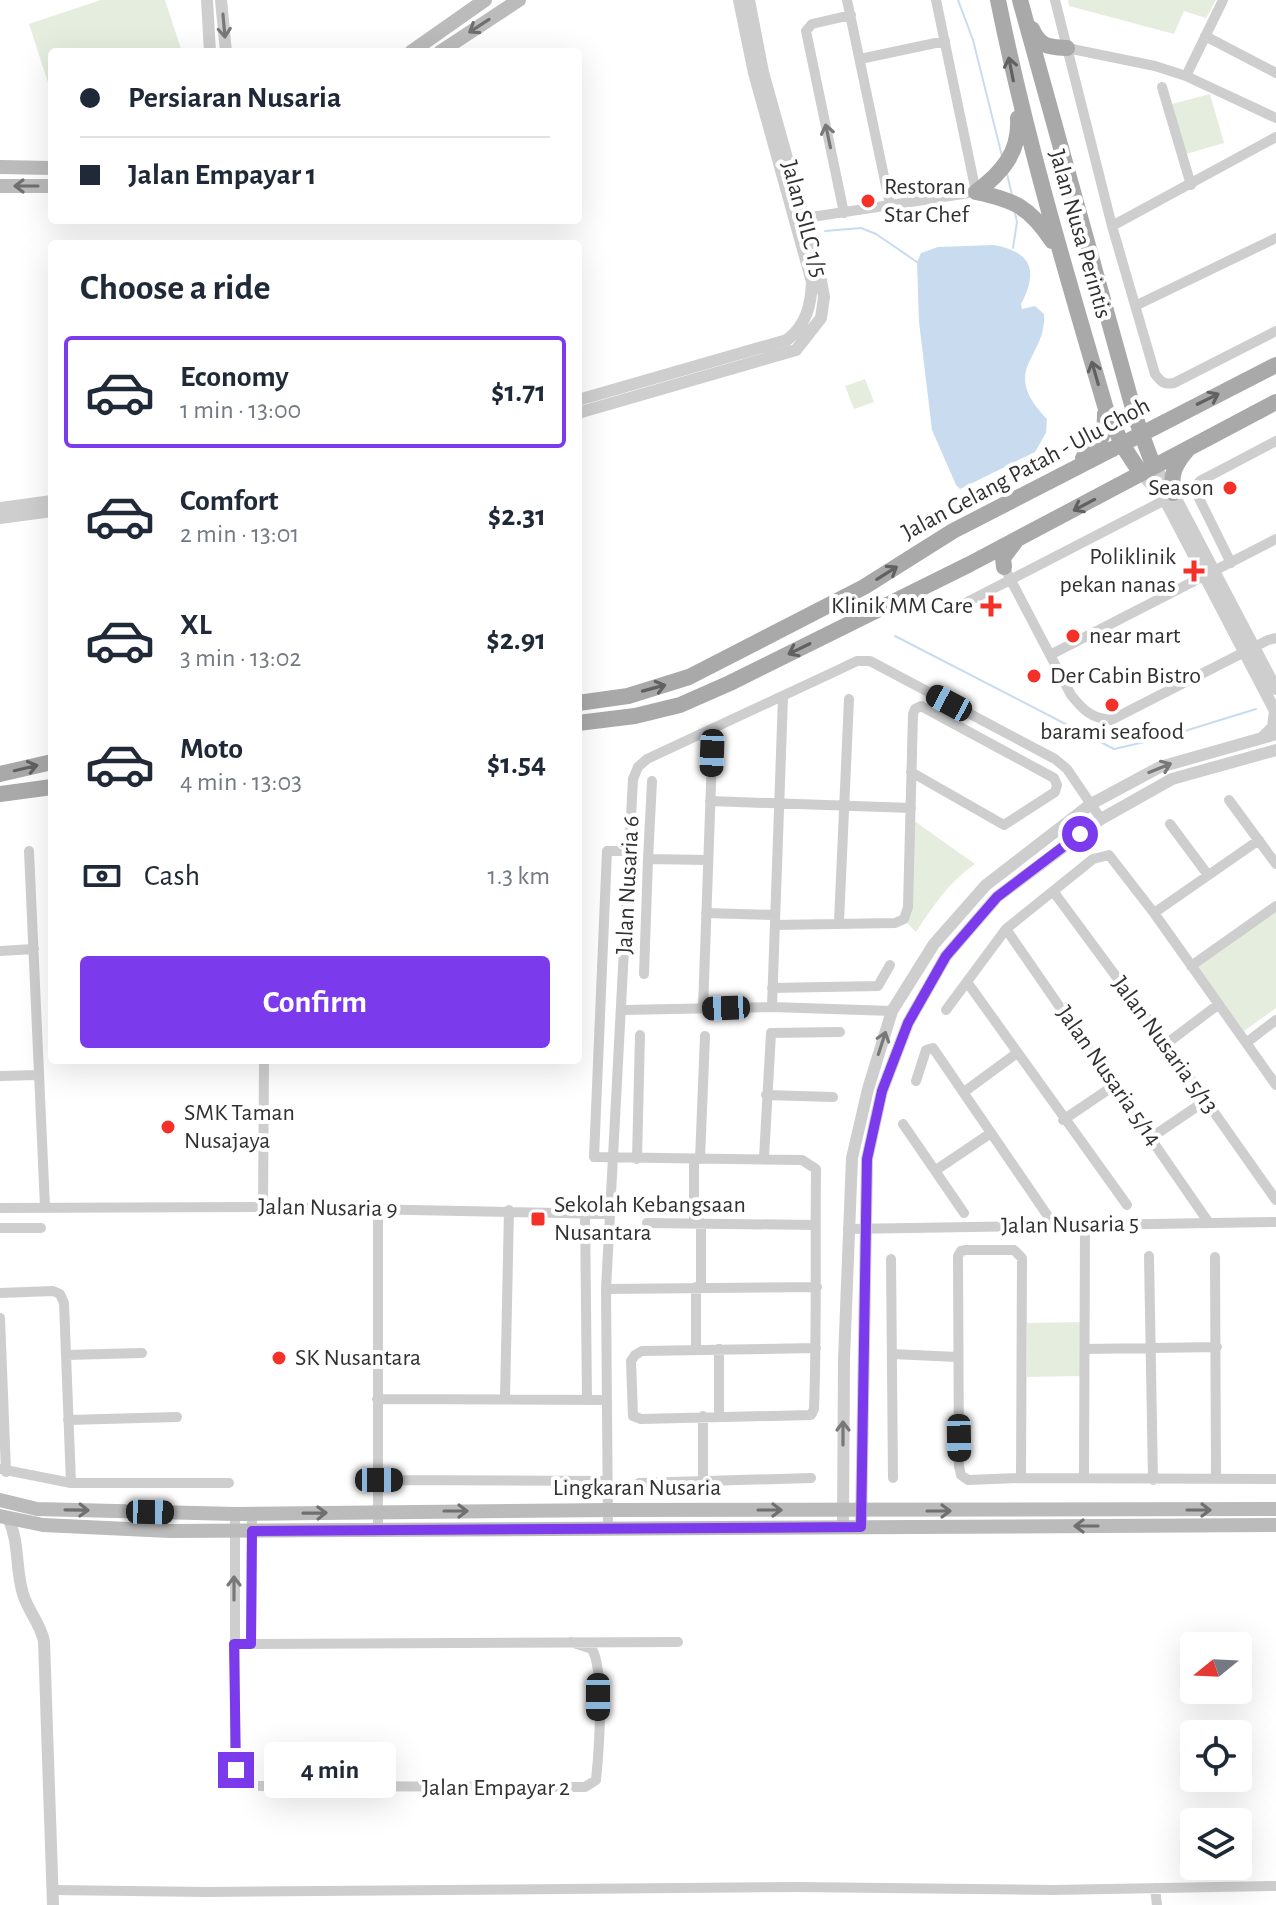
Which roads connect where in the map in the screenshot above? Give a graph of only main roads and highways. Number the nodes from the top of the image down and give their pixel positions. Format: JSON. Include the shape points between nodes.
{"nodes":[{"id":1,"x":485,"y":0,"type":"edge"},
{"id":2,"x":519,"y":0,"type":"edge"},
{"id":3,"x":998,"y":0,"type":"edge"},
{"id":4,"x":1020,"y":1,"type":"edge"},
{"id":5,"x":417,"y":48,"type":"edge"},
{"id":6,"x":446,"y":48,"type":"edge"},
{"id":7,"x":1017,"y":98,"type":"junction"},
{"id":8,"x":1047,"y":103,"type":"junction"},
{"id":9,"x":0,"y":167,"type":"edge"},
{"id":10,"x":48,"y":168,"type":"edge"},
{"id":11,"x":0,"y":186,"type":"edge"},
{"id":12,"x":48,"y":186,"type":"edge"},
{"id":13,"x":1060,"y":254,"type":"junction"},
{"id":14,"x":1276,"y":365,"type":"edge"},
{"id":15,"x":1125,"y":374,"type":"junction"},
{"id":16,"x":1276,"y":402,"type":"edge"},
{"id":17,"x":1106,"y":409,"type":"junction"},
{"id":18,"x":1179,"y":413,"type":"junction"},
{"id":19,"x":1142,"y":436,"type":"junction"},
{"id":20,"x":1191,"y":445,"type":"junction"},
{"id":21,"x":1123,"y":446,"type":"junction"},
{"id":22,"x":1147,"y":468,"type":"junction"},
{"id":23,"x":1031,"y":490,"type":"junction"},
{"id":24,"x":1169,"y":497,"type":"road end"},
{"id":25,"x":1026,"y":535,"type":"junction"},
{"id":26,"x":970,"y":564,"type":"junction"},
{"id":27,"x":582,"y":702,"type":"edge"},
{"id":28,"x":582,"y":723,"type":"edge"},
{"id":29,"x":48,"y":763,"type":"edge"},
{"id":30,"x":0,"y":774,"type":"edge"},
{"id":31,"x":48,"y":788,"type":"edge"},
{"id":32,"x":0,"y":794,"type":"edge"},
{"id":33,"x":0,"y":1500,"type":"edge"},
{"id":34,"x":1276,"y":1509,"type":"edge"},
{"id":35,"x":4,"y":1517,"type":"edge"},
{"id":36,"x":1276,"y":1525,"type":"edge"}],
"edges":[{"from":1,"to":5,"type":"main road"},
{"from":2,"to":6,"type":"main road","one_way":true},
{"from":7,"to":3,"type":"main road","name":"Jalan Nusa Perintis","one_way":true},
{"from":4,"to":8,"type":"main road","name":"Jalan Nusa Perintis"},
{"from":4,"to":8,"type":"main road","via":[[1037,40],[1067,48],[1047,57],[1043,65]]},
{"from":7,"to":13,"type":"main road","name":"Jalan Nusa Perintis"},
{"from":7,"to":13,"type":"main road","via":[[1019,127],[1013,151],[1002,170],[976,192],[1012,202],[1041,224]]},
{"from":8,"to":15,"type":"main road","name":"Jalan Nusa Perintis"},
{"from":9,"to":10,"type":"main road"},
{"from":12,"to":11,"type":"main road","one_way":true},
{"from":17,"to":13,"type":"main road","name":"Jalan Nusa Perintis","one_way":true},
{"from":18,"to":14,"type":"main road","name":"Jalan Gelang Patah - Ulu Choh","one_way":true},
{"from":15,"to":18,"type":"main road","via":[[1144,413]]},
{"from":15,"to":19,"type":"main road","name":"Jalan Nusa Perintis"},
{"from":16,"to":20,"type":"main road"},
{"from":17,"to":21,"type":"main road","name":"Jalan Nusa Perintis"},
{"from":17,"to":23,"type":"main road","via":[[1105,431],[1091,453]]},
{"from":18,"to":19,"type":"main road","name":"Jalan Gelang Patah - Ulu Choh"},
{"from":19,"to":21,"type":"main road","name":"Jalan Gelang Patah - Ulu Choh"},
{"from":19,"to":22,"type":"main road","name":"Jalan Nusa Perintis"},
{"from":20,"to":22,"type":"main road"},
{"from":20,"to":24,"type":"main road","via":[[1176,462]]},
{"from":21,"to":22,"type":"main road","name":"Jalan Nusa Perintis"},
{"from":21,"to":23,"type":"main road","name":"Jalan Gelang Patah - Ulu Choh"},
{"from":22,"to":25,"type":"main road","one_way":true},
{"from":27,"to":23,"type":"main road","name":"Jalan Gelang Patah - Ulu Choh","one_way":true,"via":[[628,696],[689,677],[864,587]]},
{"from":25,"to":26,"type":"main road"},
{"from":25,"to":26,"type":"main road","via":[[1006,552],[1007,573],[992,559]]},
{"from":26,"to":28,"type":"main road","one_way":true,"via":[[694,700],[635,716]]},
{"from":30,"to":29,"type":"main road","one_way":true},
{"from":31,"to":32,"type":"main road"},
{"from":33,"to":34,"type":"main road","name":"Lingkaran Nusaria","one_way":true,"via":[[37,1509],[235,1514]]},
{"from":36,"to":35,"type":"main road","name":"Lingkaran Nusaria","one_way":true,"via":[[170,1531],[43,1525]]}]}
